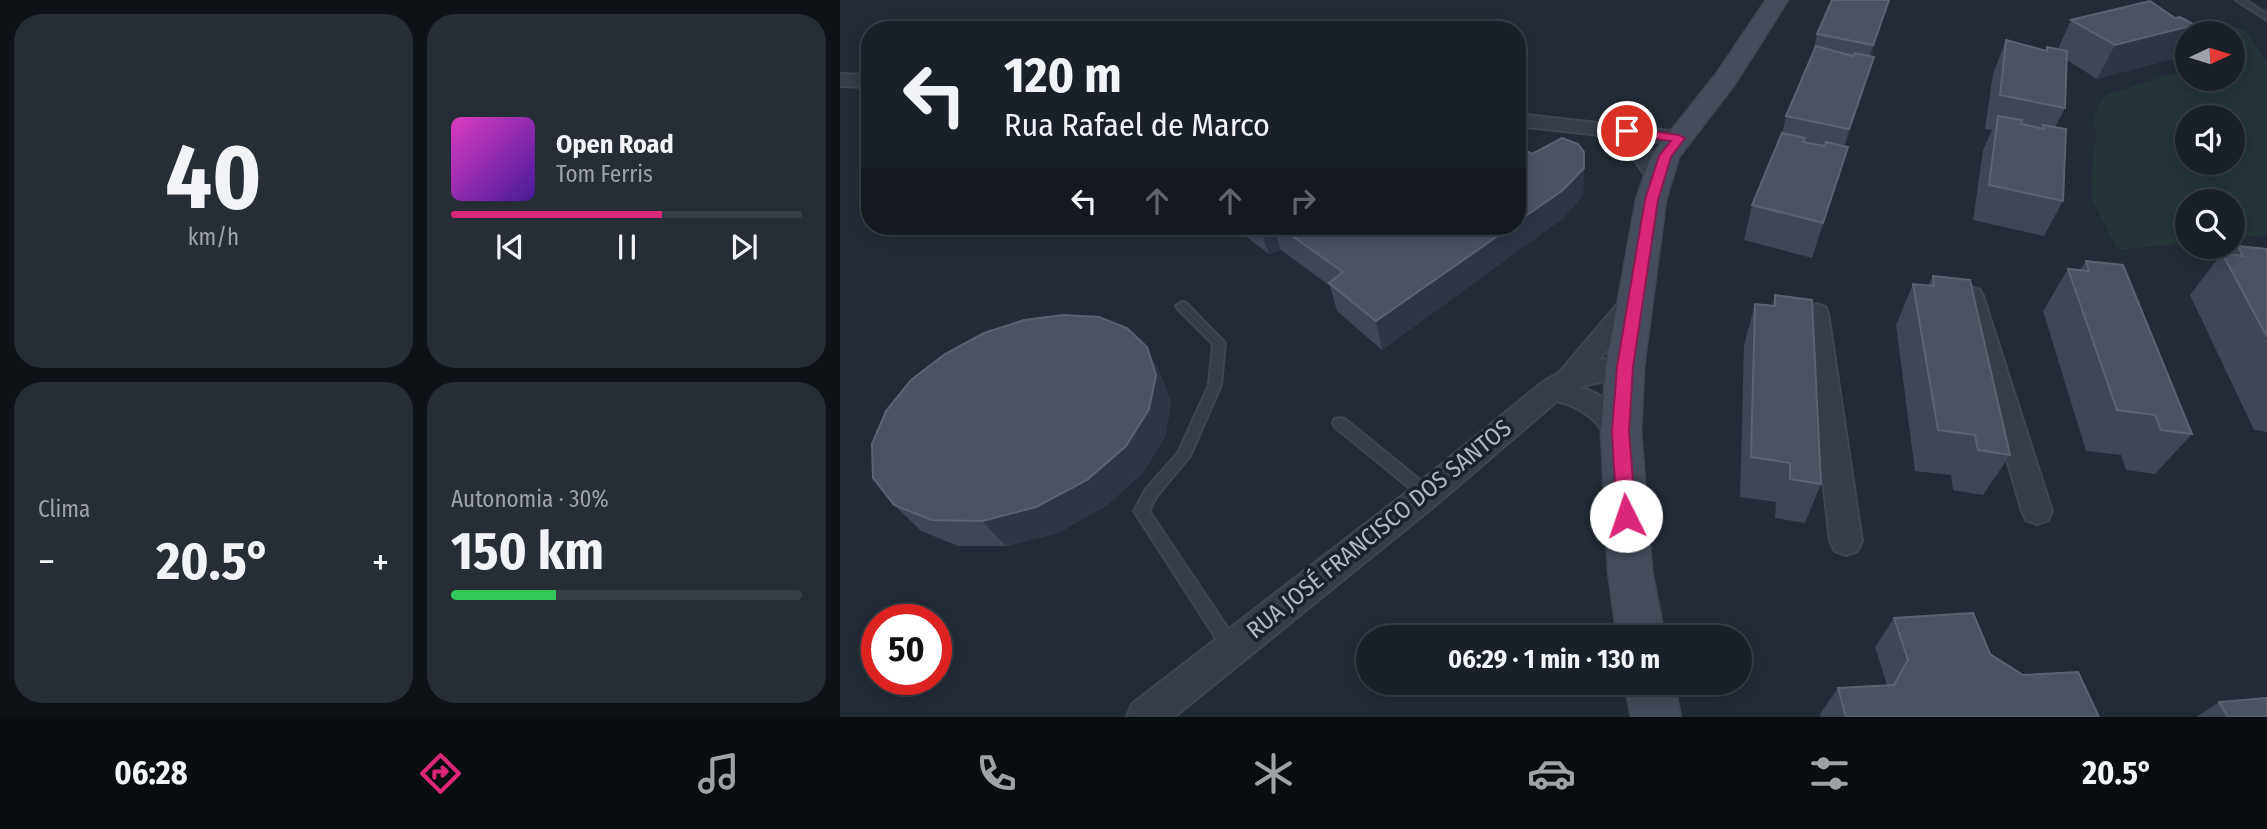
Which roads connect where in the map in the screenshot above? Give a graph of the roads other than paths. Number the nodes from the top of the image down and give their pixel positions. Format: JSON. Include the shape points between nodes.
{"nodes":[{"id":1,"x":1777,"y":0,"type":"edge"},
{"id":2,"x":2240,"y":0,"type":"edge"},
{"id":3,"x":2267,"y":18,"type":"edge"},
{"id":4,"x":840,"y":80,"type":"edge"},
{"id":5,"x":861,"y":81,"type":"edge"},
{"id":6,"x":1526,"y":121,"type":"edge"},
{"id":7,"x":1600,"y":128,"type":"junction"},
{"id":8,"x":1679,"y":138,"type":"junction"},
{"id":9,"x":1658,"y":177,"type":"junction"},
{"id":10,"x":1971,"y":296,"type":"edge"},
{"id":11,"x":1636,"y":299,"type":"junction"},
{"id":12,"x":1182,"y":306,"type":"dead end"},
{"id":13,"x":1816,"y":313,"type":"edge"},
{"id":14,"x":1625,"y":367,"type":"junction"},
{"id":15,"x":1561,"y":383,"type":"junction"},
{"id":16,"x":1340,"y":423,"type":"dead end"},
{"id":17,"x":1621,"y":432,"type":"junction"},
{"id":18,"x":1427,"y":494,"type":"junction"},
{"id":19,"x":2037,"y":511,"type":"dead end"},
{"id":20,"x":1846,"y":541,"type":"dead end"},
{"id":21,"x":1639,"y":625,"type":"edge"},
{"id":22,"x":1231,"y":647,"type":"junction"},
{"id":23,"x":1652,"y":695,"type":"edge"},
{"id":24,"x":1145,"y":717,"type":"edge"},
{"id":25,"x":1656,"y":717,"type":"edge"}],
"edges":[{"from":1,"to":8,"type":"main road","via":[[1726,79]]},
{"from":2,"to":3,"type":"lane"},
{"from":4,"to":5,"type":"street"},
{"from":6,"to":7,"type":"street"},
{"from":7,"to":8,"type":"street"},
{"from":7,"to":9,"type":"street","via":[[1639,152]]},
{"from":8,"to":9,"type":"main road","via":[[1665,156]]},
{"from":9,"to":11,"type":"main road"},
{"from":10,"to":19,"type":"street"},
{"from":11,"to":14,"type":"main road"},
{"from":11,"to":15,"type":"street"},
{"from":12,"to":22,"type":"lane","via":[[1219,344],[1215,385],[1183,456],[1141,511]]},
{"from":13,"to":20,"type":"street"},
{"from":14,"to":15,"type":"street","name":"RUA JOSÉ FRANCISCO DOS SANTOS","via":[[1593,370]]},
{"from":14,"to":17,"type":"main road"},
{"from":15,"to":17,"type":"street","via":[[1604,410]]},
{"from":15,"to":18,"type":"street","name":"RUA JOSÉ FRANCISCO DOS SANTOS"},
{"from":16,"to":18,"type":"lane"},
{"from":17,"to":21,"type":"main road","via":[[1630,571]]},
{"from":18,"to":22,"type":"street","name":"RUA JOSÉ FRANCISCO DOS SANTOS"},
{"from":22,"to":24,"type":"street","name":"RUA JOSÉ FRANCISCO DOS SANTOS"},
{"from":23,"to":25,"type":"main road"}]}
